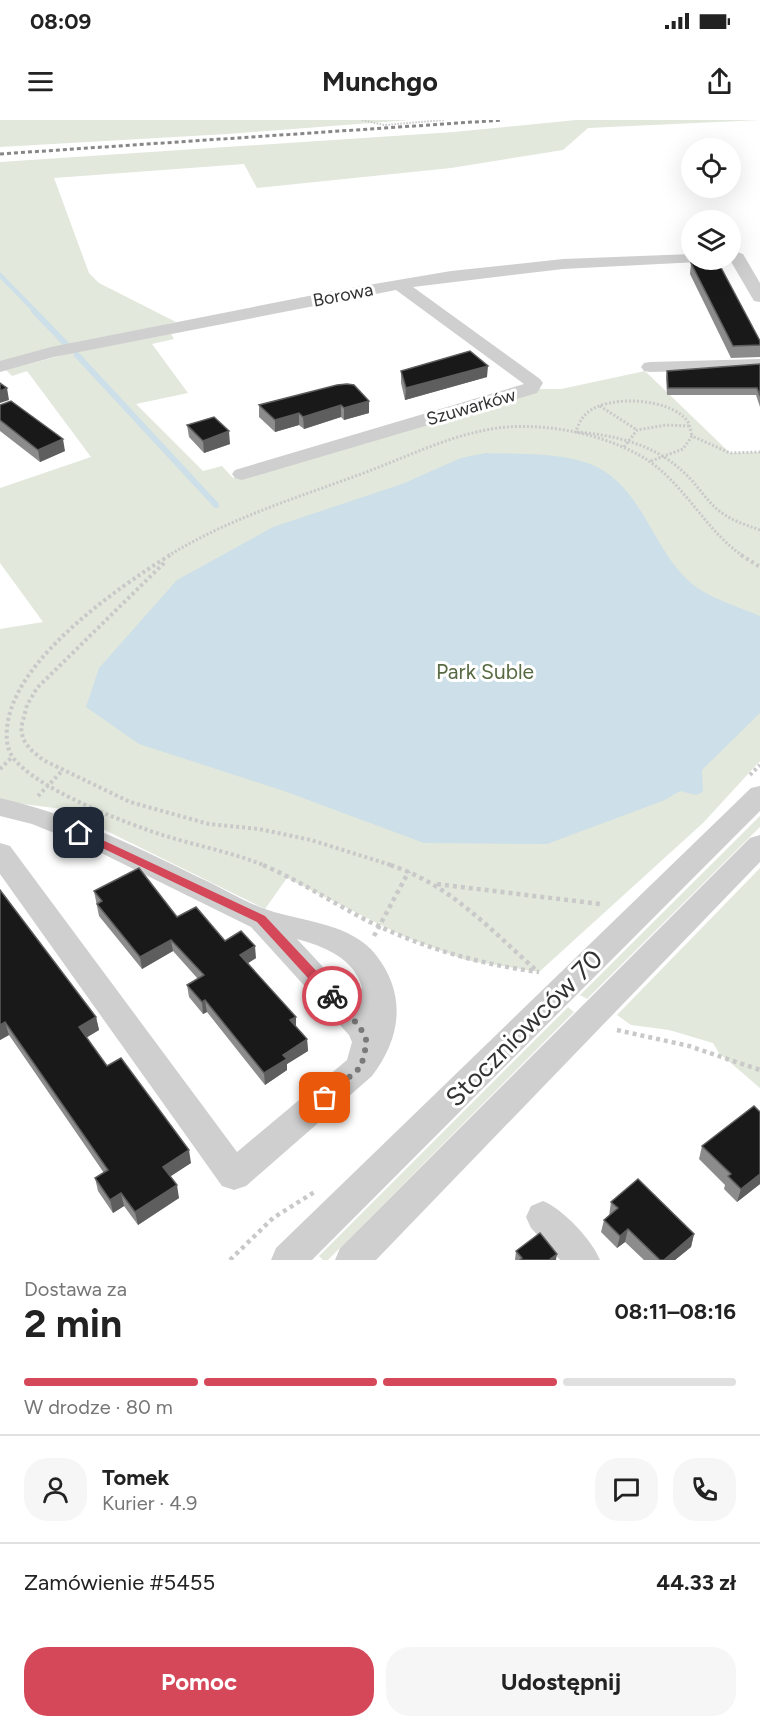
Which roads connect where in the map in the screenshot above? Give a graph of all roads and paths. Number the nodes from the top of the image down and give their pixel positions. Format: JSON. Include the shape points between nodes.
{"nodes":[{"id":1,"x":362,"y":120,"type":"edge"},
{"id":2,"x":444,"y":120,"type":"edge"},
{"id":3,"x":760,"y":256,"type":"edge"},
{"id":4,"x":741,"y":257,"type":"edge"},
{"id":5,"x":681,"y":259,"type":"edge"},
{"id":6,"x":741,"y":268,"type":"edge"},
{"id":7,"x":398,"y":284,"type":"junction"},
{"id":8,"x":760,"y":297,"type":"edge"},
{"id":9,"x":760,"y":364,"type":"edge"},
{"id":10,"x":0,"y":367,"type":"edge"},
{"id":11,"x":650,"y":367,"type":"dead end"},
{"id":12,"x":599,"y":405,"type":"junction"},
{"id":13,"x":690,"y":426,"type":"junction"},
{"id":14,"x":637,"y":430,"type":"junction"},
{"id":15,"x":575,"y":433,"type":"junction"},
{"id":16,"x":692,"y":436,"type":"junction"},
{"id":17,"x":628,"y":441,"type":"junction"},
{"id":18,"x":624,"y":447,"type":"junction"},
{"id":19,"x":760,"y":452,"type":"edge"},
{"id":20,"x":664,"y":457,"type":"junction"},
{"id":21,"x":651,"y":461,"type":"junction"},
{"id":22,"x":242,"y":474,"type":"dead end"},
{"id":23,"x":760,"y":530,"type":"edge"},
{"id":24,"x":171,"y":556,"type":"junction"},
{"id":25,"x":760,"y":567,"type":"edge"},
{"id":26,"x":12,"y":757,"type":"junction"},
{"id":27,"x":0,"y":769,"type":"edge"},
{"id":28,"x":62,"y":771,"type":"junction"},
{"id":29,"x":48,"y":785,"type":"junction"},
{"id":30,"x":760,"y":795,"type":"edge"},
{"id":31,"x":0,"y":807,"type":"edge"},
{"id":32,"x":760,"y":845,"type":"edge"},
{"id":33,"x":0,"y":853,"type":"edge"},
{"id":34,"x":409,"y":871,"type":"junction"},
{"id":35,"x":435,"y":884,"type":"junction"},
{"id":36,"x":600,"y":904,"type":"dead end"},
{"id":37,"x":261,"y":919,"type":"junction"},
{"id":38,"x":379,"y":926,"type":"junction"},
{"id":39,"x":365,"y":965,"type":"junction"},
{"id":40,"x":378,"y":993,"type":"junction"},
{"id":41,"x":345,"y":1011,"type":"junction"},
{"id":42,"x":617,"y":1030,"type":"dead end"},
{"id":43,"x":361,"y":1067,"type":"junction"},
{"id":44,"x":760,"y":1070,"type":"edge"},
{"id":45,"x":543,"y":1217,"type":"dead end"},
{"id":46,"x":273,"y":1218,"type":"dead end"},
{"id":47,"x":230,"y":1260,"type":"edge"},
{"id":48,"x":288,"y":1260,"type":"edge"},
{"id":49,"x":352,"y":1260,"type":"edge"},
{"id":50,"x":583,"y":1260,"type":"edge"}],
"edges":[{"from":1,"to":2,"type":"path","via":[[384,125]]},
{"from":3,"to":4,"type":"street"},
{"from":5,"to":7,"type":"street","name":"Borowa","via":[[563,264]]},
{"from":6,"to":8,"type":"street"},
{"from":7,"to":10,"type":"street","name":"Borowa","via":[[51,352]]},
{"from":7,"to":22,"type":"street","name":"Szuwarków","via":[[534,383],[531,389]]},
{"from":9,"to":11,"type":"street"},
{"from":12,"to":13,"type":"path","via":[[649,402],[671,410]]},
{"from":12,"to":14,"type":"path"},
{"from":12,"to":15,"type":"path","via":[[585,414]]},
{"from":13,"to":14,"type":"path","via":[[666,424]]},
{"from":13,"to":16,"type":"path"},
{"from":14,"to":17,"type":"path"},
{"from":15,"to":17,"type":"path"},
{"from":15,"to":18,"type":"path"},
{"from":15,"to":24,"type":"path","via":[[543,428],[484,430],[253,514]]},
{"from":16,"to":19,"type":"path","via":[[730,453]]},
{"from":16,"to":20,"type":"path","via":[[683,449]]},
{"from":17,"to":18,"type":"path"},
{"from":17,"to":20,"type":"path"},
{"from":18,"to":21,"type":"path"},
{"from":20,"to":21,"type":"path"},
{"from":20,"to":23,"type":"path","via":[[678,466],[717,509]]},
{"from":21,"to":25,"type":"path","via":[[666,472],[721,538]]},
{"from":24,"to":26,"type":"path","via":[[76,625],[36,663],[10,713]]},
{"from":24,"to":28,"type":"path","via":[[47,677],[27,705],[21,728],[23,739],[30,749]]},
{"from":26,"to":27,"type":"path"},
{"from":26,"to":29,"type":"path"},
{"from":28,"to":29,"type":"path"},
{"from":28,"to":34,"type":"path","via":[[130,802],[210,824],[310,840]]},
{"from":29,"to":38,"type":"path","via":[[151,830],[272,868]]},
{"from":30,"to":48,"type":"street","name":"Stoczniowców 70"},
{"from":31,"to":37,"type":"street","via":[[38,816],[100,841]]},
{"from":32,"to":49,"type":"street","name":"Stoczniowców 70"},
{"from":33,"to":43,"type":"street","via":[[234,1175]]},
{"from":34,"to":35,"type":"path"},
{"from":34,"to":38,"type":"path"},
{"from":35,"to":36,"type":"path"},
{"from":35,"to":38,"type":"path","via":[[539,972],[466,960]]},
{"from":37,"to":39,"type":"street","via":[[320,935],[358,955]]},
{"from":37,"to":41,"type":"street"},
{"from":38,"to":39,"type":"path","via":[[368,947]]},
{"from":39,"to":40,"type":"street"},
{"from":40,"to":41,"type":"street","via":[[357,1008]]},
{"from":40,"to":43,"type":"street","via":[[383,1013],[381,1032],[374,1051]]},
{"from":41,"to":43,"type":"street","via":[[367,1042]]},
{"from":42,"to":44,"type":"path","via":[[686,1044]]},
{"from":45,"to":50,"type":"street"},
{"from":46,"to":47,"type":"path"}]}
